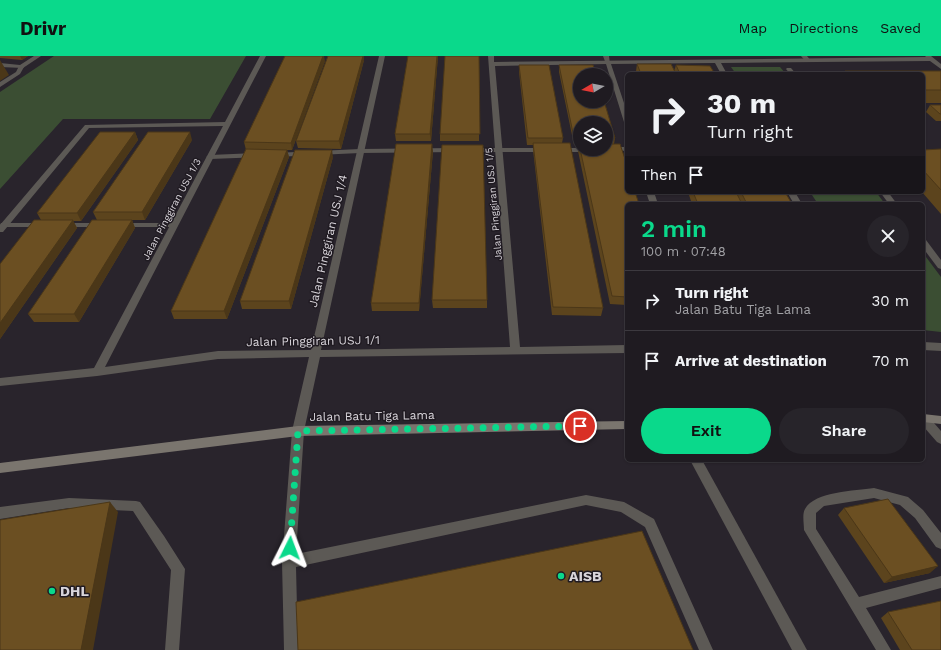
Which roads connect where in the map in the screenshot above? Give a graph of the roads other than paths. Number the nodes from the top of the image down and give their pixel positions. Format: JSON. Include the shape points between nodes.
{"nodes":[{"id":1,"x":38,"y":56,"type":"edge"},
{"id":2,"x":263,"y":56,"type":"edge"},
{"id":3,"x":382,"y":56,"type":"edge"},
{"id":4,"x":806,"y":58,"type":"edge"},
{"id":5,"x":930,"y":58,"type":"edge"},
{"id":6,"x":607,"y":59,"type":"edge"},
{"id":7,"x":491,"y":60,"type":"edge"},
{"id":8,"x":717,"y":62,"type":"junction"},
{"id":9,"x":0,"y":65,"type":"edge"},
{"id":10,"x":21,"y":67,"type":"junction"},
{"id":11,"x":941,"y":67,"type":"edge"},
{"id":12,"x":723,"y":72,"type":"edge"},
{"id":13,"x":0,"y":86,"type":"edge"},
{"id":14,"x":625,"y":116,"type":"edge"},
{"id":15,"x":227,"y":124,"type":"junction"},
{"id":16,"x":613,"y":149,"type":"edge"},
{"id":17,"x":625,"y":149,"type":"edge"},
{"id":18,"x":498,"y":150,"type":"junction"},
{"id":19,"x":573,"y":150,"type":"edge"},
{"id":20,"x":360,"y":151,"type":"junction"},
{"id":21,"x":210,"y":157,"type":"junction"},
{"id":22,"x":886,"y":194,"type":"edge"},
{"id":23,"x":892,"y":202,"type":"edge"},
{"id":24,"x":174,"y":225,"type":"junction"},
{"id":25,"x":2,"y":227,"type":"edge"},
{"id":26,"x":925,"y":245,"type":"edge"},
{"id":27,"x":941,"y":266,"type":"edge"},
{"id":28,"x":925,"y":346,"type":"edge"},
{"id":29,"x":941,"y":347,"type":"edge"},
{"id":30,"x":625,"y":349,"type":"edge"},
{"id":31,"x":515,"y":351,"type":"junction"},
{"id":32,"x":314,"y":355,"type":"junction"},
{"id":33,"x":97,"y":372,"type":"junction"},
{"id":34,"x":0,"y":382,"type":"edge"},
{"id":35,"x":925,"y":418,"type":"edge"},
{"id":36,"x":925,"y":420,"type":"edge"},
{"id":37,"x":941,"y":420,"type":"edge"},
{"id":38,"x":625,"y":425,"type":"edge"},
{"id":39,"x":298,"y":431,"type":"junction"},
{"id":40,"x":941,"y":439,"type":"edge"},
{"id":41,"x":697,"y":462,"type":"edge"},
{"id":42,"x":0,"y":468,"type":"edge"},
{"id":43,"x":0,"y":514,"type":"edge"},
{"id":44,"x":941,"y":543,"type":"edge"},
{"id":45,"x":290,"y":562,"type":"junction"},
{"id":46,"x":941,"y":582,"type":"edge"},
{"id":47,"x":856,"y":604,"type":"junction"},
{"id":48,"x":172,"y":650,"type":"edge"},
{"id":49,"x":291,"y":650,"type":"edge"},
{"id":50,"x":706,"y":650,"type":"edge"},
{"id":51,"x":800,"y":650,"type":"edge"},
{"id":52,"x":884,"y":650,"type":"edge"}],
"edges":[{"from":1,"to":10,"type":"street"},
{"from":2,"to":15,"type":"street","name":"Jalan Pinggiran USJ 1/3"},
{"from":3,"to":20,"type":"street","name":"Jalan Pinggiran USJ 1/4"},
{"from":4,"to":5,"type":"street"},
{"from":4,"to":8,"type":"street"},
{"from":5,"to":11,"type":"street"},
{"from":6,"to":7,"type":"street"},
{"from":6,"to":8,"type":"street"},
{"from":6,"to":14,"type":"street"},
{"from":7,"to":18,"type":"street","name":"Jalan Pinggiran USJ 1/5"},
{"from":8,"to":12,"type":"street"},
{"from":9,"to":10,"type":"street"},
{"from":10,"to":13,"type":"street","via":[[18,73]]},
{"from":15,"to":21,"type":"street","name":"Jalan Pinggiran USJ 1/3"},
{"from":15,"to":25,"type":"street","via":[[87,126]]},
{"from":16,"to":17,"type":"street"},
{"from":18,"to":19,"type":"street"},
{"from":18,"to":20,"type":"street"},
{"from":18,"to":31,"type":"street","name":"Jalan Pinggiran USJ 1/5"},
{"from":20,"to":21,"type":"street"},
{"from":20,"to":32,"type":"street","name":"Jalan Pinggiran USJ 1/4"},
{"from":21,"to":24,"type":"street","name":"Jalan Pinggiran USJ 1/3"},
{"from":22,"to":23,"type":"street"},
{"from":24,"to":25,"type":"street"},
{"from":24,"to":33,"type":"street","name":"Jalan Pinggiran USJ 1/3"},
{"from":26,"to":27,"type":"street"},
{"from":28,"to":29,"type":"street"},
{"from":30,"to":31,"type":"street","name":"Jalan Pinggiran USJ 1/1"},
{"from":31,"to":32,"type":"street","name":"Jalan Pinggiran USJ 1/1"},
{"from":32,"to":33,"type":"street","name":"Jalan Pinggiran USJ 1/1","via":[[218,355]]},
{"from":32,"to":39,"type":"street","name":"Jalan Pinggiran USJ 1/4"},
{"from":33,"to":34,"type":"street","name":"Jalan Pinggiran USJ 1/1"},
{"from":35,"to":37,"type":"main road"},
{"from":36,"to":40,"type":"street"},
{"from":38,"to":39,"type":"main road","name":"Jalan Batu Tiga Lama"},
{"from":39,"to":42,"type":"main road","name":"Jalan Batu Tiga Lama"},
{"from":39,"to":45,"type":"street","name":"Jalan Pinggiran USJ 1/4"},
{"from":41,"to":51,"type":"street"},
{"from":43,"to":48,"type":"street","via":[[69,503],[136,506],[178,569]]},
{"from":44,"to":47,"type":"street","via":[[919,514],[904,501],[874,493],[821,501],[810,511],[810,530]]},
{"from":45,"to":49,"type":"street","name":"Jalan Pinggiran USJ 1/4"},
{"from":45,"to":50,"type":"street","via":[[586,500],[624,506],[650,523]]},
{"from":46,"to":47,"type":"street"},
{"from":47,"to":52,"type":"street"}]}
